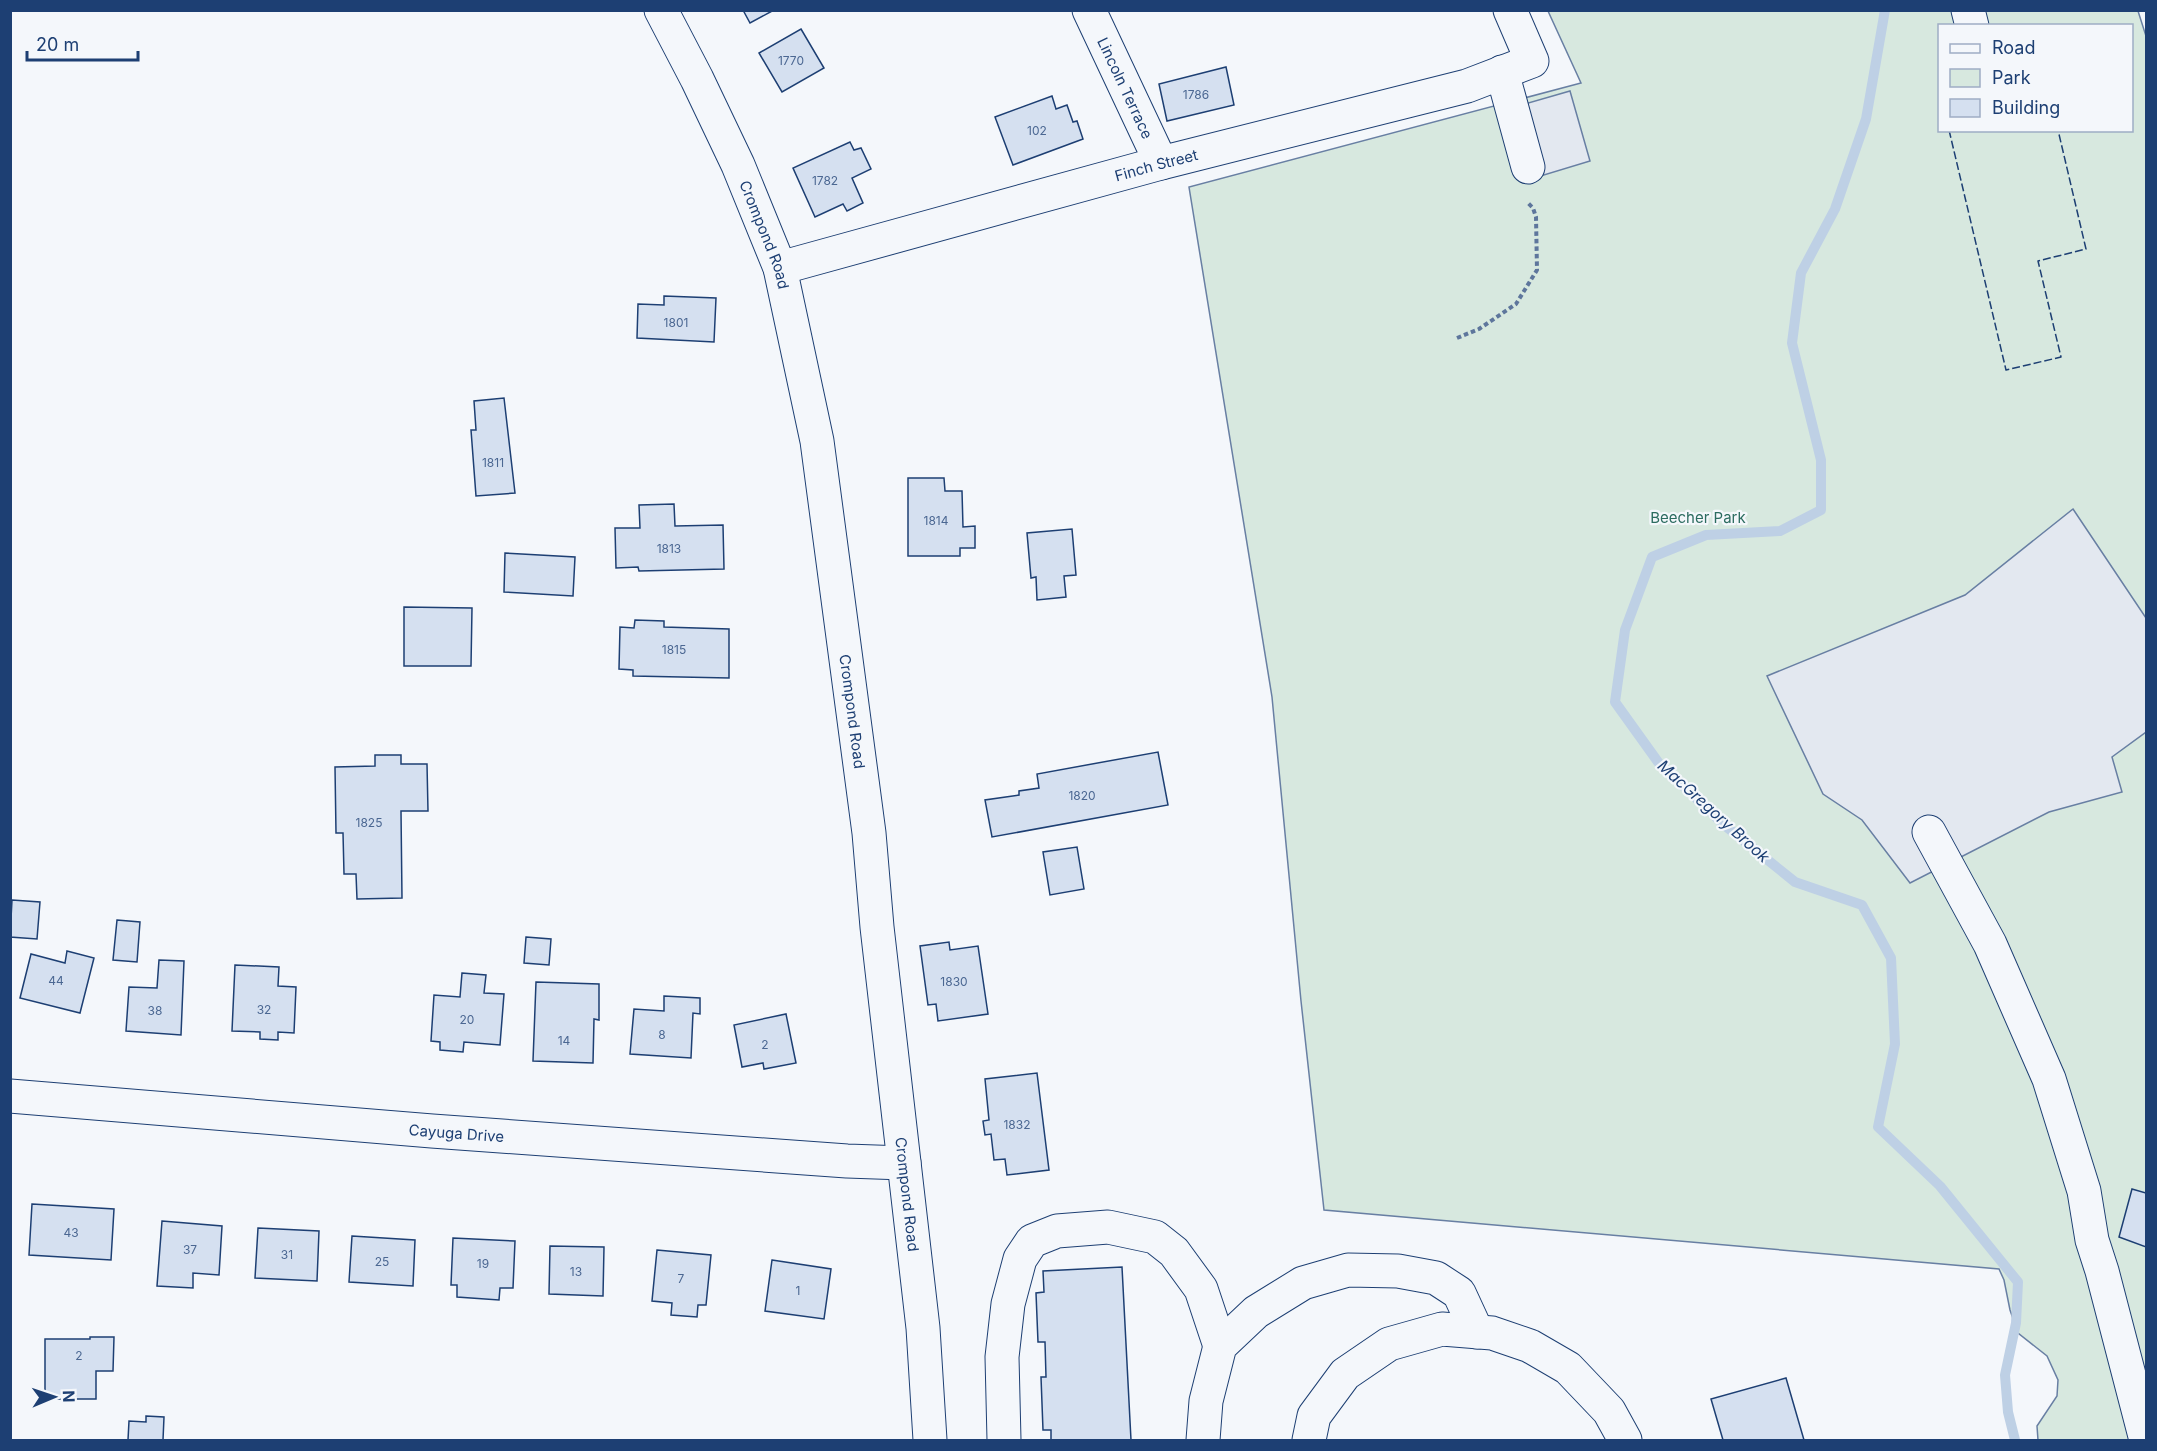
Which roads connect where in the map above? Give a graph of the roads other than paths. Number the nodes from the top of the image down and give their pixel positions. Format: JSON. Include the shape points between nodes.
{"nodes":[{"id":1,"x":661,"y":10,"type":"edge"},
{"id":2,"x":1089,"y":10,"type":"edge"},
{"id":3,"x":1510,"y":10,"type":"edge"},
{"id":4,"x":1502,"y":72,"type":"junction"},
{"id":5,"x":1161,"y":163,"type":"junction"},
{"id":6,"x":1528,"y":167,"type":"road end"},
{"id":7,"x":780,"y":268,"type":"junction"},
{"id":8,"x":1929,"y":832,"type":"dead end"},
{"id":9,"x":10,"y":1096,"type":"edge"},
{"id":10,"x":904,"y":1163,"type":"junction"},
{"id":11,"x":1477,"y":1332,"type":"junction"},
{"id":12,"x":1220,"y":1346,"type":"junction"},
{"id":13,"x":930,"y":1440,"type":"edge"},
{"id":14,"x":1004,"y":1440,"type":"edge"},
{"id":15,"x":1203,"y":1440,"type":"edge"},
{"id":16,"x":1309,"y":1440,"type":"edge"},
{"id":17,"x":1625,"y":1440,"type":"edge"},
{"id":18,"x":2146,"y":1440,"type":"edge"}],
"edges":[{"from":1,"to":7,"type":"street","name":"Crompond Road","via":[[738,165]]},
{"from":2,"to":5,"type":"street","name":"Lincoln Terrace"},
{"from":3,"to":4,"type":"street","name":"Finch Street","via":[[1532,61]]},
{"from":4,"to":5,"type":"street","name":"Finch Street","via":[[1467,86]]},
{"from":4,"to":6,"type":"street"},
{"from":5,"to":7,"type":"street","name":"Finch Street"},
{"from":7,"to":10,"type":"street","name":"Crompond Road","via":[[820,465],[869,833]]},
{"from":8,"to":18,"type":"street","via":[[1990,944],[2049,1079],[2084,1191],[2092,1240]]},
{"from":9,"to":10,"type":"street","name":"Cayuga Drive","via":[[468,1134]]},
{"from":10,"to":13,"type":"street","name":"Crompond Road","via":[[923,1328]]},
{"from":11,"to":12,"type":"street","via":[[1459,1293],[1436,1278],[1398,1271],[1348,1270],[1303,1283],[1256,1312]]},
{"from":11,"to":16,"type":"street","via":[[1442,1329],[1389,1344],[1345,1374],[1314,1416]]},
{"from":11,"to":17,"type":"street","via":[[1530,1346],[1568,1368],[1609,1411]]},
{"from":12,"to":14,"type":"street","via":[[1201,1289],[1174,1252],[1155,1237],[1108,1227],[1057,1231],[1032,1241],[1020,1259],[1008,1304],[1002,1356]]},
{"from":12,"to":15,"type":"street","via":[[1206,1401]]}]}
